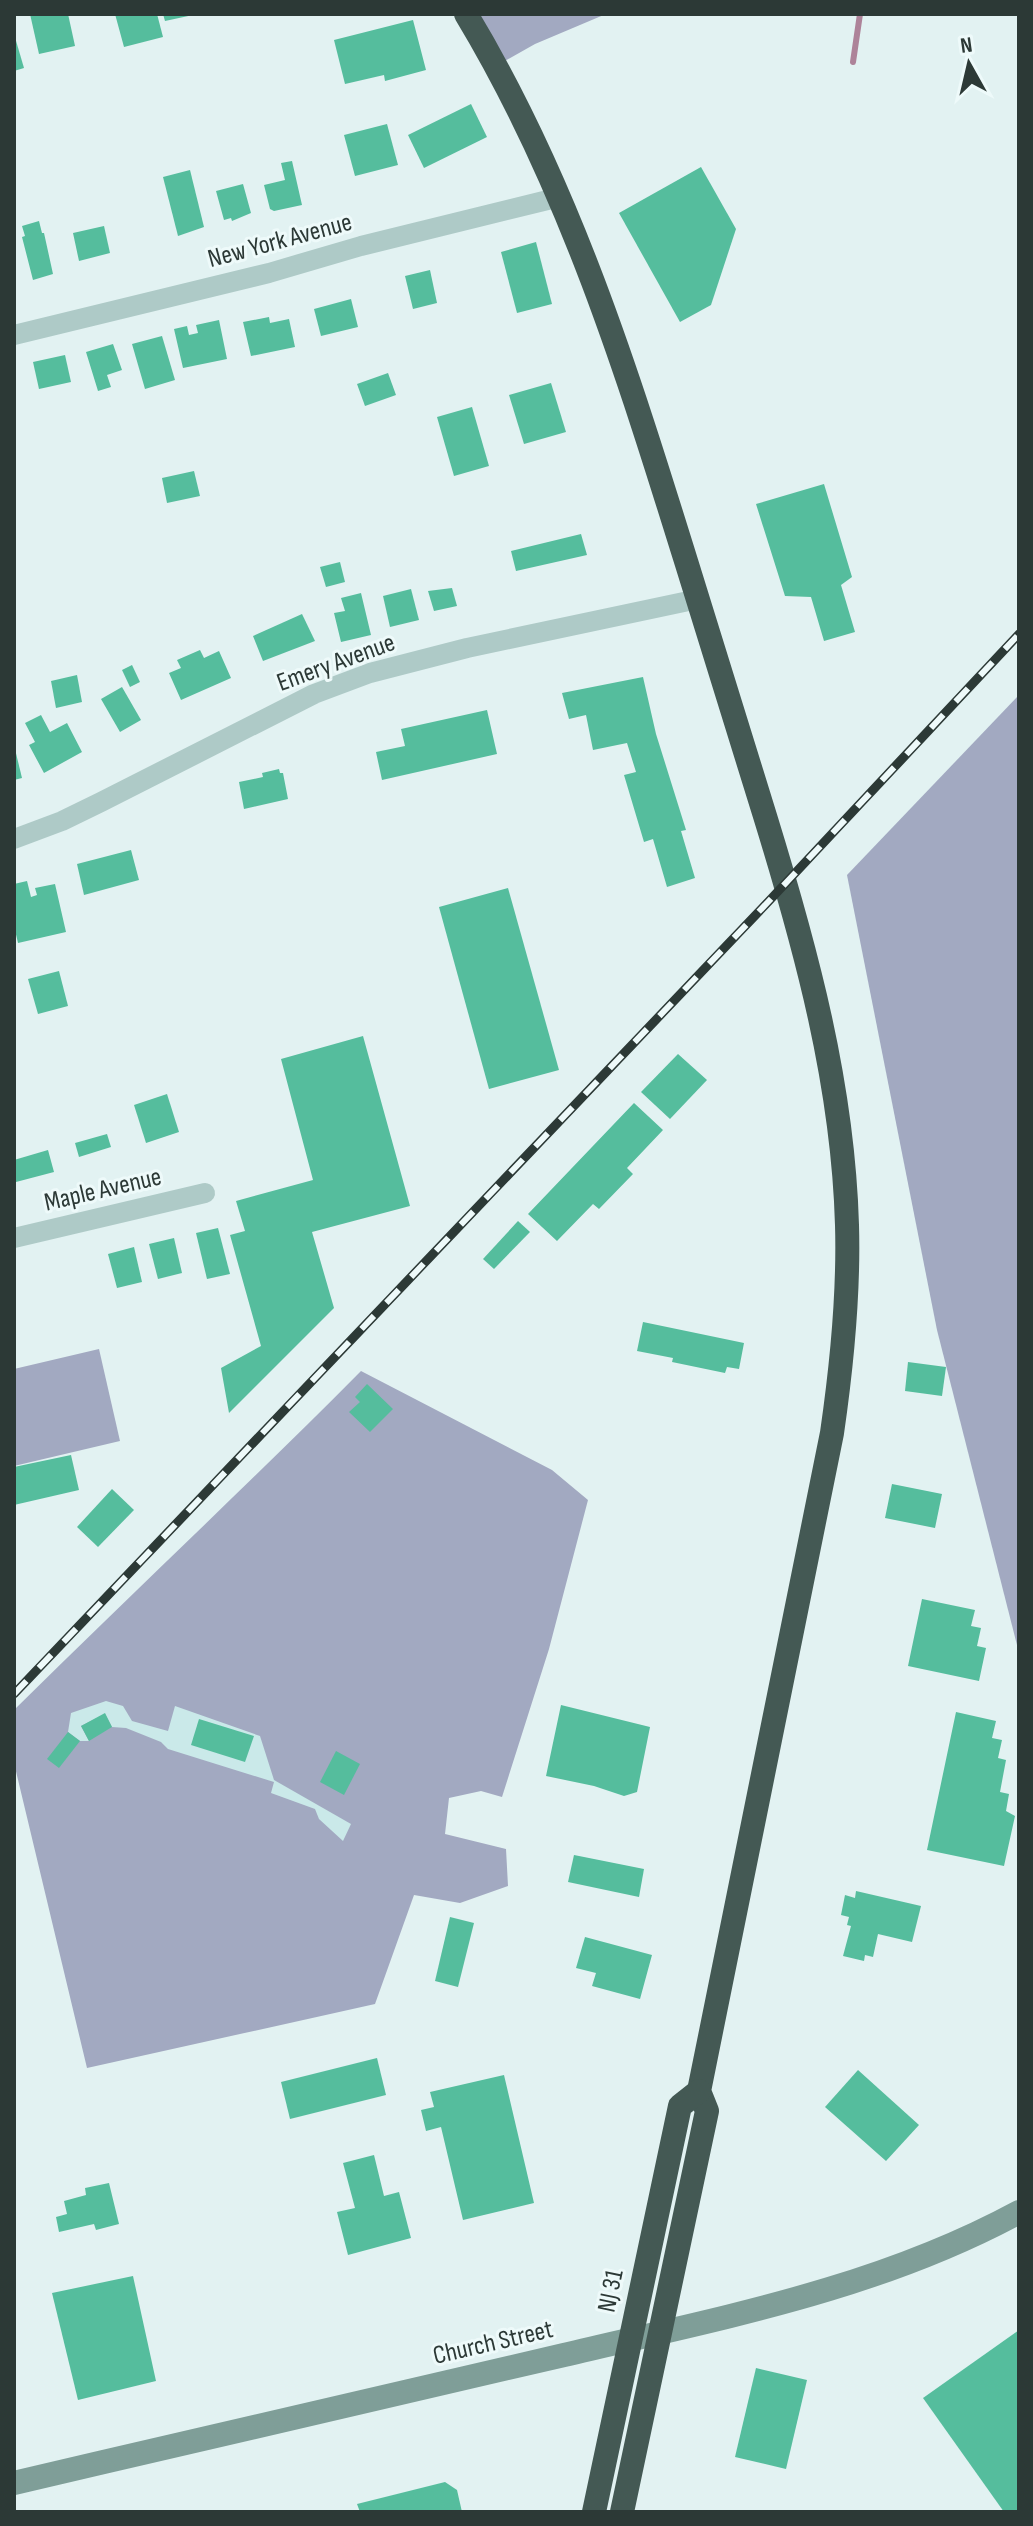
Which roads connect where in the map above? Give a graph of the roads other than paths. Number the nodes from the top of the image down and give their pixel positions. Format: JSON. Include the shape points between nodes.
{"nodes":[{"id":1,"x":466,"y":14,"type":"edge"},
{"id":2,"x":560,"y":197,"type":"junction"},
{"id":3,"x":14,"y":335,"type":"edge"},
{"id":4,"x":698,"y":599,"type":"junction"},
{"id":5,"x":14,"y":839,"type":"edge"},
{"id":6,"x":205,"y":1193,"type":"dead end"},
{"id":7,"x":14,"y":1238,"type":"edge"},
{"id":8,"x":699,"y":2091,"type":"junction"},
{"id":9,"x":1019,"y":2212,"type":"edge"},
{"id":10,"x":659,"y":2334,"type":"junction"},
{"id":11,"x":629,"y":2340,"type":"junction"},
{"id":12,"x":14,"y":2483,"type":"edge"},
{"id":13,"x":594,"y":2512,"type":"edge"},
{"id":14,"x":622,"y":2512,"type":"edge"}],
"edges":[{"from":1,"to":2,"type":"highway","number":"NJ 31","via":[[525,120]]},
{"from":2,"to":3,"type":"street","name":"New York Avenue"},
{"from":2,"to":4,"type":"highway","number":"NJ 31","via":[[623,361]]},
{"from":4,"to":5,"type":"street","name":"Emery Avenue","via":[[370,673],[314,694],[75,815]]},
{"from":4,"to":8,"type":"highway","name":"NJ 31","number":"NJ 31","via":[[815,992],[836,1103],[847,1223],[832,1433]]},
{"from":6,"to":7,"type":"street","name":"Maple Avenue"},
{"from":8,"to":10,"type":"highway","name":"NJ 31","number":"NJ 31","via":[[707,2111]]},
{"from":8,"to":11,"type":"highway","name":"NJ 31","number":"NJ 31","via":[[680,2106]]},
{"from":9,"to":10,"type":"street","name":"Church Street","via":[[966,2240],[865,2279]]},
{"from":10,"to":11,"type":"street","name":"Church Street"},
{"from":10,"to":14,"type":"highway","name":"NJ 31","number":"NJ 31"},
{"from":11,"to":12,"type":"street","name":"Church Street"},
{"from":11,"to":13,"type":"highway","name":"NJ 31","number":"NJ 31"}]}
